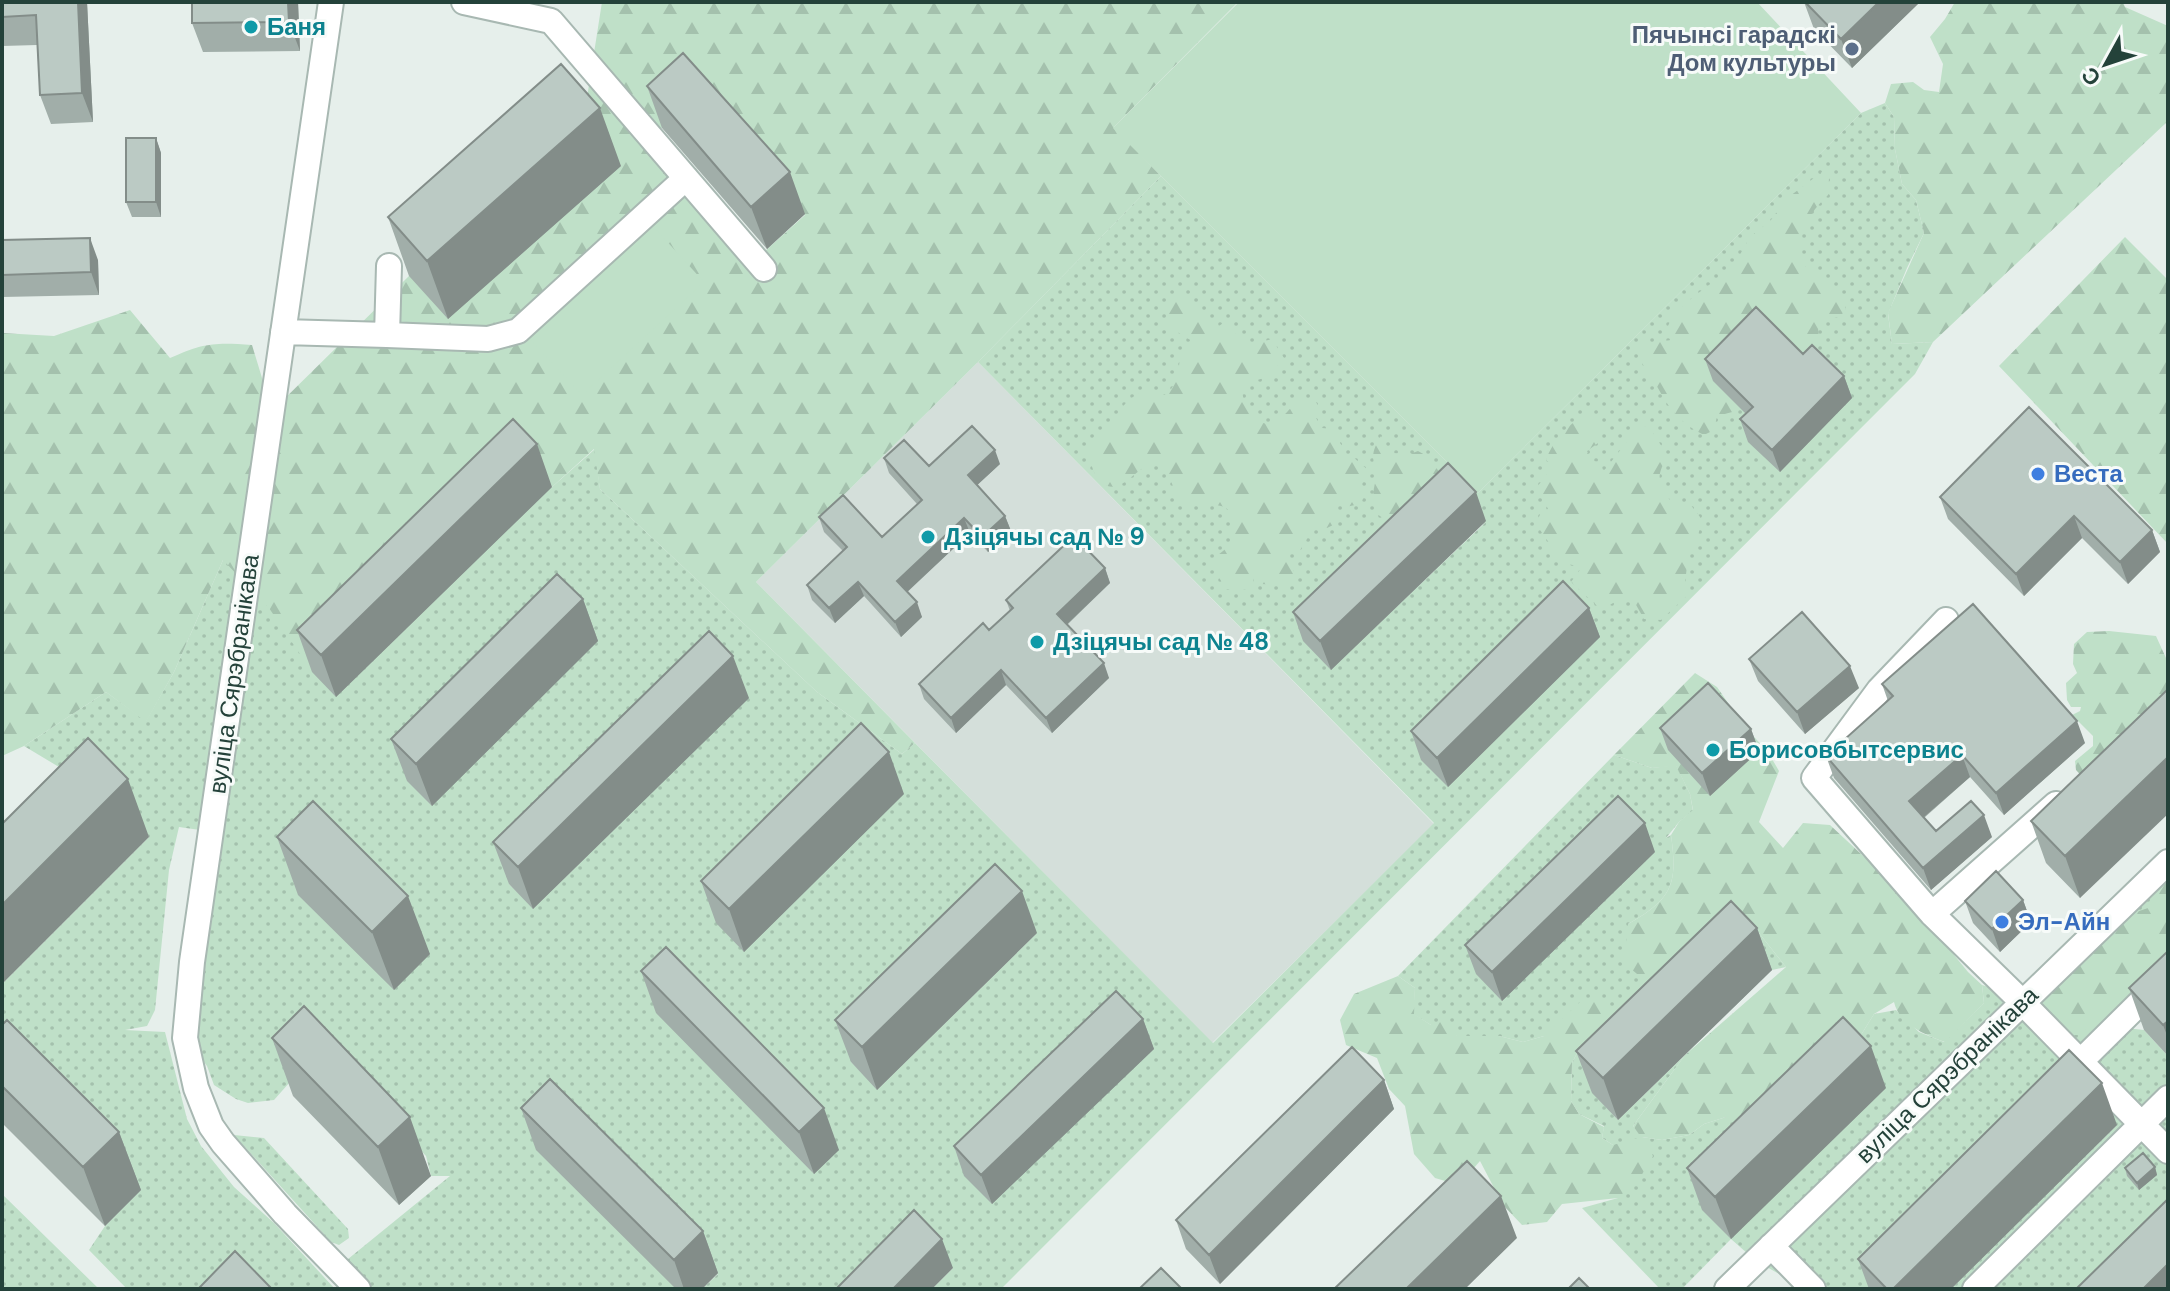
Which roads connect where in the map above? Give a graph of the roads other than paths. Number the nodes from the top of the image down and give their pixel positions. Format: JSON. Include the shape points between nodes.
{"nodes":[{"id":1,"x":331,"y":2,"type":"edge"},
{"id":2,"x":464,"y":2,"type":"edge"},
{"id":3,"x":686,"y":178,"type":"junction"},
{"id":4,"x":389,"y":266,"type":"dead end"},
{"id":5,"x":764,"y":269,"type":"dead end"},
{"id":6,"x":283,"y":332,"type":"junction"},
{"id":7,"x":387,"y":335,"type":"junction"},
{"id":8,"x":1946,"y":620,"type":"dead end"},
{"id":9,"x":2074,"y":789,"type":"edge"},
{"id":10,"x":2168,"y":862,"type":"edge"},
{"id":11,"x":1932,"y":914,"type":"junction"},
{"id":12,"x":2168,"y":975,"type":"edge"},
{"id":13,"x":2022,"y":1002,"type":"junction"},
{"id":14,"x":2080,"y":1062,"type":"junction"},
{"id":15,"x":2168,"y":1098,"type":"edge"},
{"id":16,"x":2141,"y":1124,"type":"junction"},
{"id":17,"x":2168,"y":1151,"type":"edge"},
{"id":18,"x":1771,"y":1246,"type":"junction"},
{"id":19,"x":358,"y":1289,"type":"edge"},
{"id":20,"x":1727,"y":1289,"type":"edge"},
{"id":21,"x":1813,"y":1289,"type":"edge"},
{"id":22,"x":1975,"y":1289,"type":"edge"}],
"edges":[{"from":1,"to":6,"type":"street","name":"вуліца Сярэбранікава"},
{"from":2,"to":3,"type":"street","via":[[551,21]]},
{"from":3,"to":5,"type":"street"},
{"from":3,"to":7,"type":"street","via":[[518,331],[488,339]]},
{"from":4,"to":7,"type":"street"},
{"from":6,"to":7,"type":"street"},
{"from":6,"to":19,"type":"street","name":"вуліца Сярэбранікава","via":[[185,1038],[196,1088],[217,1135]]},
{"from":8,"to":11,"type":"street","via":[[1879,690],[1814,778]]},
{"from":9,"to":11,"type":"street"},
{"from":10,"to":13,"type":"street","name":"вуліца Сярэбранікава"},
{"from":11,"to":13,"type":"street"},
{"from":12,"to":14,"type":"street"},
{"from":13,"to":14,"type":"street"},
{"from":13,"to":18,"type":"street","name":"вуліца Сярэбранікава"},
{"from":14,"to":16,"type":"street"},
{"from":15,"to":16,"type":"street"},
{"from":16,"to":17,"type":"street"},
{"from":16,"to":22,"type":"street"},
{"from":18,"to":20,"type":"street","name":"вуліца Сярэбранікава"},
{"from":18,"to":21,"type":"street"}]}
